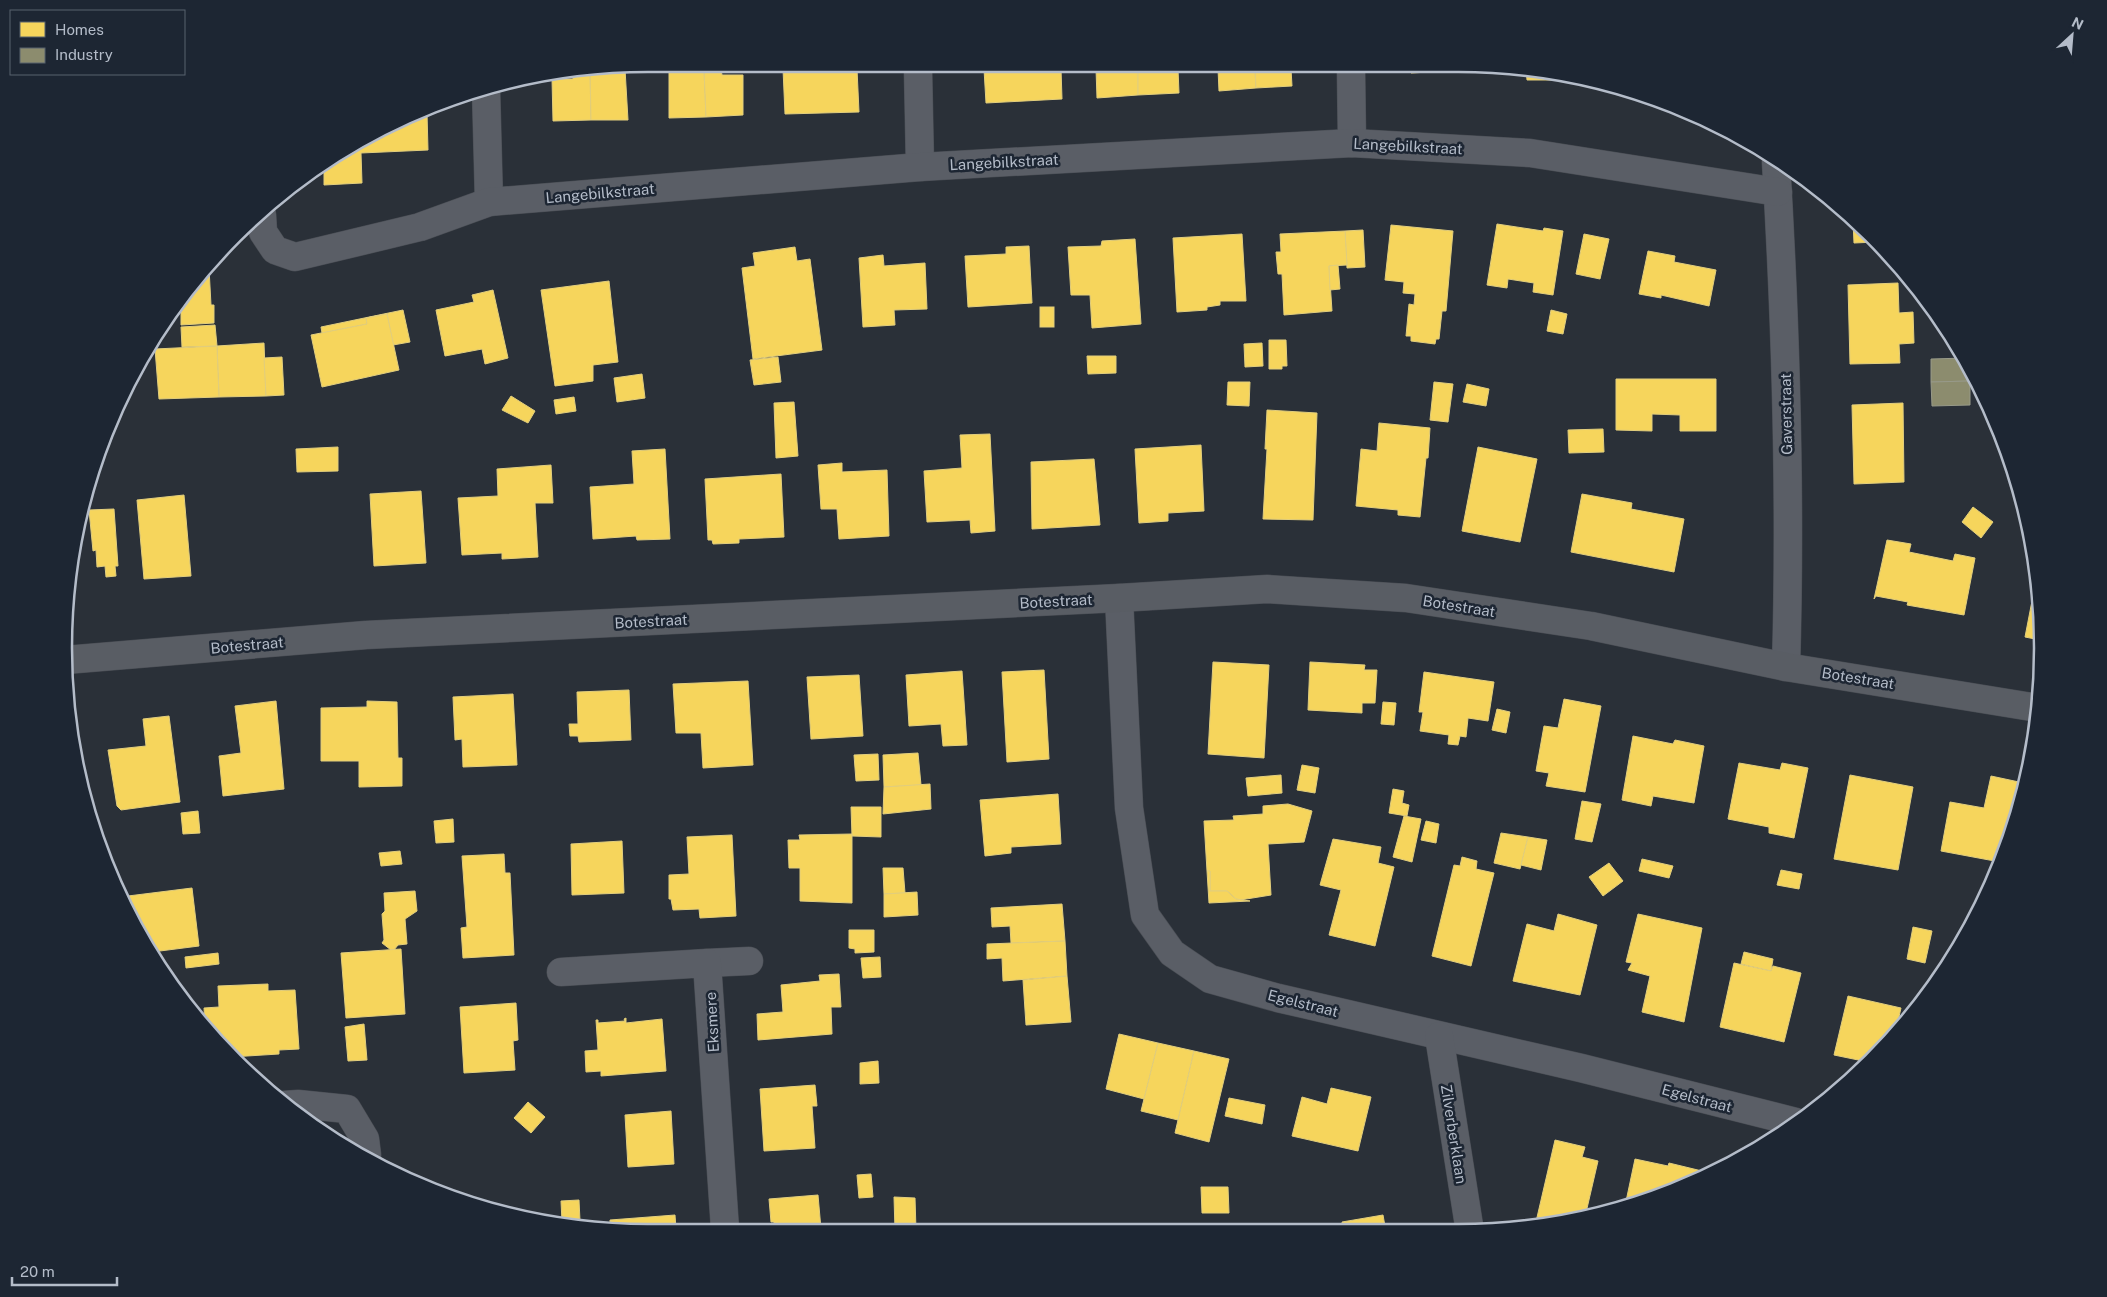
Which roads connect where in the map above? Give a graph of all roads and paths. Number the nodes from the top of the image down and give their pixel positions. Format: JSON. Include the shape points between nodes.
{"nodes":[{"id":1,"x":918,"y":72,"type":"edge"},
{"id":2,"x":1351,"y":72,"type":"edge"},
{"id":3,"x":486,"y":96,"type":"edge"},
{"id":4,"x":1352,"y":143,"type":"junction"},
{"id":5,"x":920,"y":167,"type":"junction"},
{"id":6,"x":1776,"y":168,"type":"edge"},
{"id":7,"x":1778,"y":192,"type":"junction"},
{"id":8,"x":490,"y":202,"type":"junction"},
{"id":9,"x":262,"y":221,"type":"edge"},
{"id":10,"x":1119,"y":598,"type":"junction"},
{"id":11,"x":73,"y":659,"type":"edge"},
{"id":12,"x":1786,"y":667,"type":"junction"},
{"id":13,"x":2031,"y":707,"type":"edge"},
{"id":14,"x":749,"y":961,"type":"dead end"},
{"id":15,"x":708,"y":963,"type":"junction"},
{"id":16,"x":561,"y":972,"type":"dead end"},
{"id":17,"x":1439,"y":1036,"type":"junction"},
{"id":18,"x":297,"y":1104,"type":"edge"},
{"id":19,"x":1788,"y":1120,"type":"edge"},
{"id":20,"x":366,"y":1150,"type":"edge"},
{"id":21,"x":726,"y":1224,"type":"edge"},
{"id":22,"x":1469,"y":1224,"type":"edge"}],
"edges":[{"from":1,"to":5,"type":"street"},
{"from":2,"to":4,"type":"street"},
{"from":3,"to":8,"type":"street"},
{"from":4,"to":5,"type":"street","name":"Langebilkstraat"},
{"from":4,"to":7,"type":"street","name":"Langebilkstraat","via":[[1530,153]]},
{"from":5,"to":8,"type":"street","name":"Langebilkstraat"},
{"from":6,"to":7,"type":"street","name":"Gaverstraat"},
{"from":7,"to":12,"type":"street","name":"Gaverstraat","via":[[1787,396]]},
{"from":8,"to":9,"type":"street","name":"Langebilkstraat","via":[[420,227],[295,257],[275,250],[263,232]]},
{"from":10,"to":11,"type":"street","name":"Botestraat","via":[[366,635]]},
{"from":10,"to":12,"type":"street","name":"Botestraat","via":[[1267,589],[1406,598],[1591,626]]},
{"from":10,"to":17,"type":"street","name":"Egelstraat","via":[[1129,808],[1145,914],[1172,954],[1210,979]]},
{"from":12,"to":13,"type":"street","name":"Botestraat"},
{"from":14,"to":15,"type":"street"},
{"from":15,"to":16,"type":"street"},
{"from":15,"to":21,"type":"street","name":"Eksmere"},
{"from":17,"to":19,"type":"street","name":"Egelstraat"},
{"from":17,"to":22,"type":"street","name":"Zilverberklaan"},
{"from":18,"to":20,"type":"street","via":[[347,1109],[365,1139]]}]}
